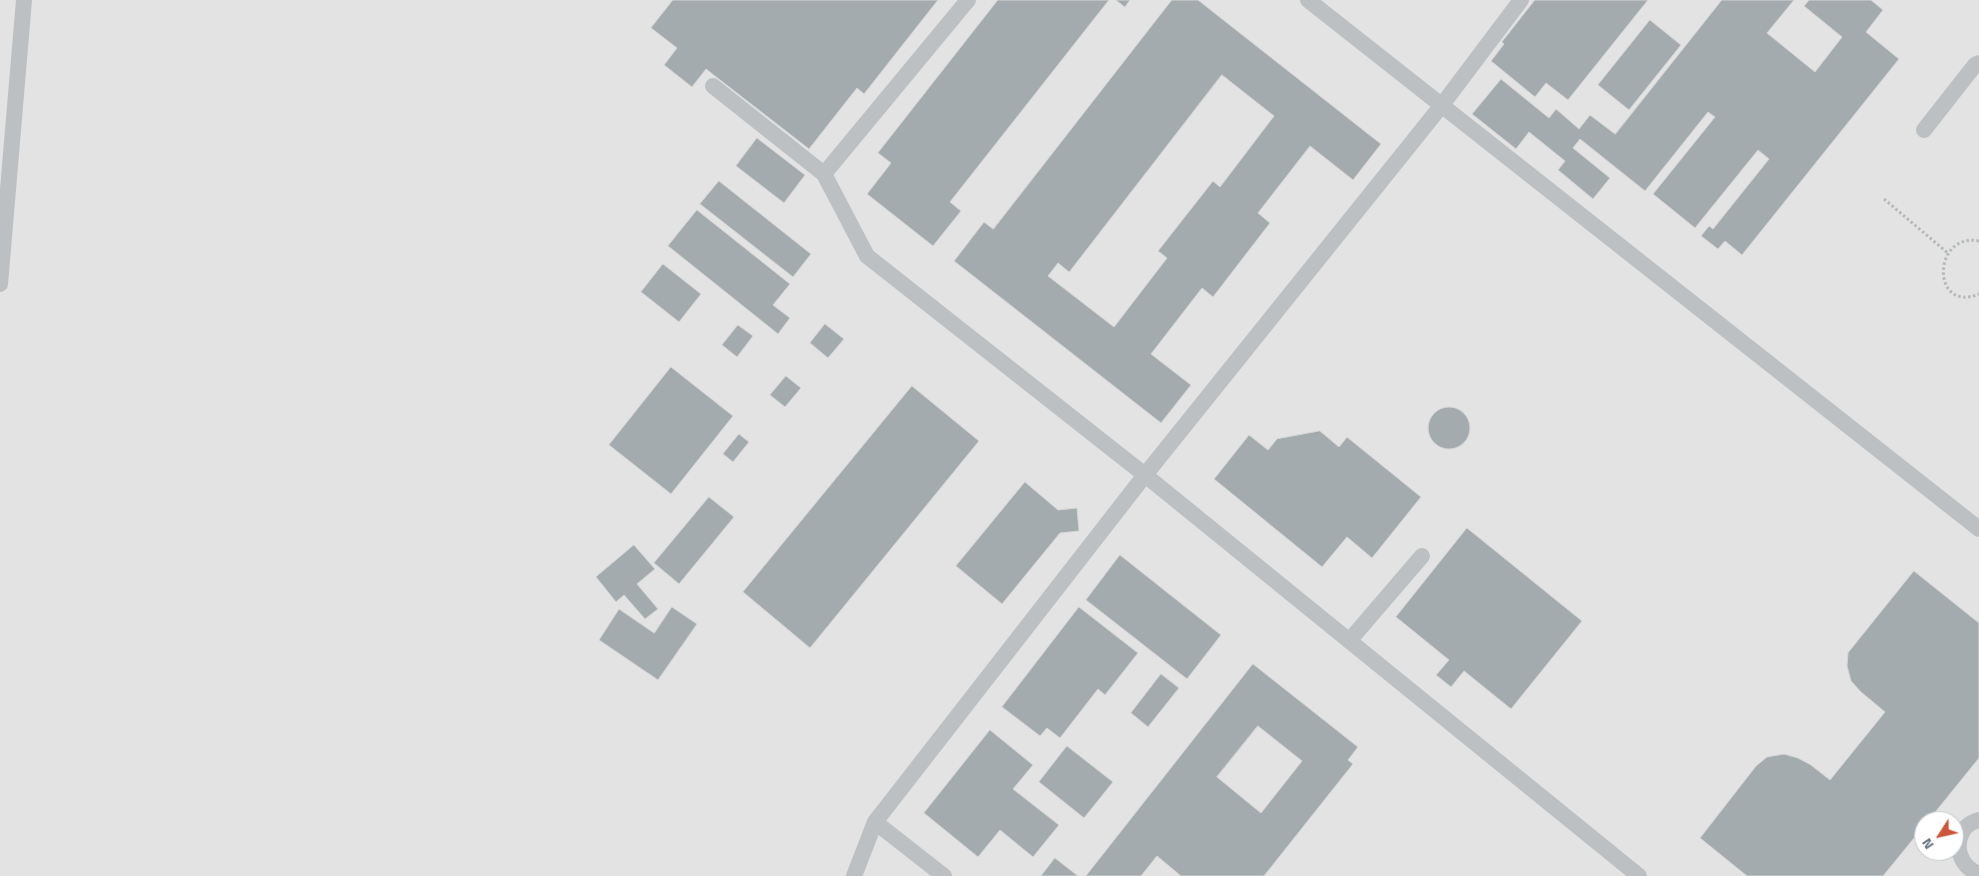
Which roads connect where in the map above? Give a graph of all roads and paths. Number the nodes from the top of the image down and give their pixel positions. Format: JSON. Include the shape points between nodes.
{"nodes":[{"id":1,"x":24,"y":0,"type":"edge"},
{"id":2,"x":968,"y":0,"type":"edge"},
{"id":3,"x":1308,"y":0,"type":"edge"},
{"id":4,"x":1521,"y":0,"type":"edge"},
{"id":5,"x":1979,"y":64,"type":"edge"},
{"id":6,"x":712,"y":86,"type":"dead end"},
{"id":7,"x":1442,"y":105,"type":"junction"},
{"id":8,"x":1924,"y":130,"type":"dead end"},
{"id":9,"x":824,"y":174,"type":"junction"},
{"id":10,"x":1884,"y":199,"type":"dead end"},
{"id":11,"x":1979,"y":241,"type":"edge"},
{"id":12,"x":1949,"y":254,"type":"junction"},
{"id":13,"x":0,"y":284,"type":"edge"},
{"id":14,"x":1979,"y":294,"type":"edge"},
{"id":15,"x":1145,"y":475,"type":"junction"},
{"id":16,"x":1979,"y":529,"type":"edge"},
{"id":17,"x":1422,"y":556,"type":"dead end"},
{"id":18,"x":1349,"y":641,"type":"junction"},
{"id":19,"x":1979,"y":820,"type":"edge"},
{"id":20,"x":875,"y":822,"type":"junction"},
{"id":21,"x":1637,"y":875,"type":"edge"},
{"id":22,"x":1979,"y":875,"type":"edge"},
{"id":23,"x":854,"y":876,"type":"edge"},
{"id":24,"x":944,"y":876,"type":"edge"}],
"edges":[{"from":1,"to":13,"type":"lane"},
{"from":2,"to":9,"type":"lane"},
{"from":3,"to":7,"type":"lane"},
{"from":4,"to":7,"type":"lane"},
{"from":5,"to":8,"type":"lane"},
{"from":6,"to":9,"type":"lane"},
{"from":7,"to":15,"type":"lane"},
{"from":7,"to":16,"type":"lane"},
{"from":9,"to":15,"type":"lane","via":[[867,256]]},
{"from":10,"to":12,"type":"path"},
{"from":11,"to":12,"type":"path","via":[[1966,241]]},
{"from":12,"to":14,"type":"path","via":[[1943,263],[1942,274],[1952,292],[1963,297]]},
{"from":15,"to":18,"type":"lane"},
{"from":15,"to":20,"type":"lane"},
{"from":17,"to":18,"type":"lane"},
{"from":18,"to":21,"type":"lane"},
{"from":19,"to":22,"type":"lane","via":[[1963,830],[1958,841],[1959,852],[1967,866]]},
{"from":20,"to":23,"type":"lane"},
{"from":20,"to":24,"type":"lane"}]}
